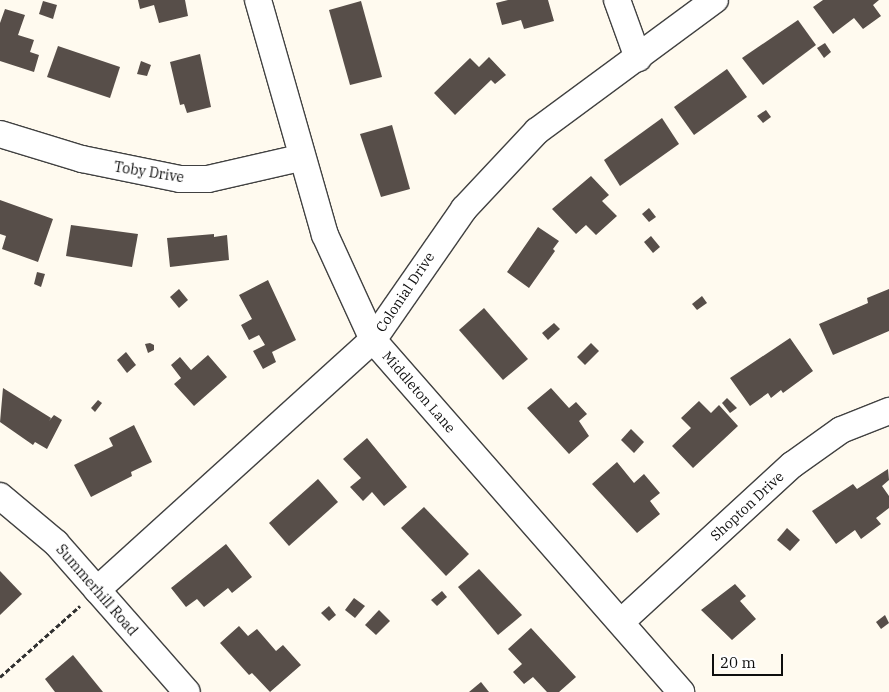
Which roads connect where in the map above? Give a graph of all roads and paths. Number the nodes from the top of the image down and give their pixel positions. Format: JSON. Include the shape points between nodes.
{"nodes":[{"id":1,"x":258,"y":0,"type":"edge"},
{"id":2,"x":617,"y":0,"type":"edge"},
{"id":3,"x":715,"y":0,"type":"edge"},
{"id":4,"x":638,"y":58,"type":"junction"},
{"id":5,"x":0,"y":134,"type":"edge"},
{"id":6,"x":300,"y":158,"type":"junction"},
{"id":7,"x":373,"y":340,"type":"junction"},
{"id":8,"x":889,"y":412,"type":"edge"},
{"id":9,"x":0,"y":496,"type":"edge"},
{"id":10,"x":97,"y":590,"type":"junction"},
{"id":11,"x":620,"y":622,"type":"junction"},
{"id":12,"x":0,"y":677,"type":"edge"},
{"id":13,"x":187,"y":692,"type":"edge"},
{"id":14,"x":681,"y":692,"type":"edge"}],
"edges":[{"from":1,"to":6,"type":"street","name":"Middleton Lane"},
{"from":2,"to":4,"type":"street"},
{"from":3,"to":4,"type":"street","name":"Colonial Drive"},
{"from":4,"to":7,"type":"street","name":"Colonial Drive","via":[[537,131],[486,181],[444,235]]},
{"from":5,"to":6,"type":"street","name":"Toby Drive","via":[[90,161],[180,179],[208,179]]},
{"from":6,"to":7,"type":"street","name":"Middleton Lane","via":[[333,257]]},
{"from":7,"to":10,"type":"street","name":"Colonial Drive"},
{"from":7,"to":11,"type":"street","name":"Middleton Lane"},
{"from":8,"to":11,"type":"street","name":"Shopton Drive","via":[[841,430],[792,465]]},
{"from":9,"to":10,"type":"street","name":"Summerhill Road","via":[[56,542]]},
{"from":10,"to":12,"type":"path"},
{"from":10,"to":13,"type":"street","name":"Summerhill Road"},
{"from":11,"to":14,"type":"street","name":"Middleton Lane"}]}
